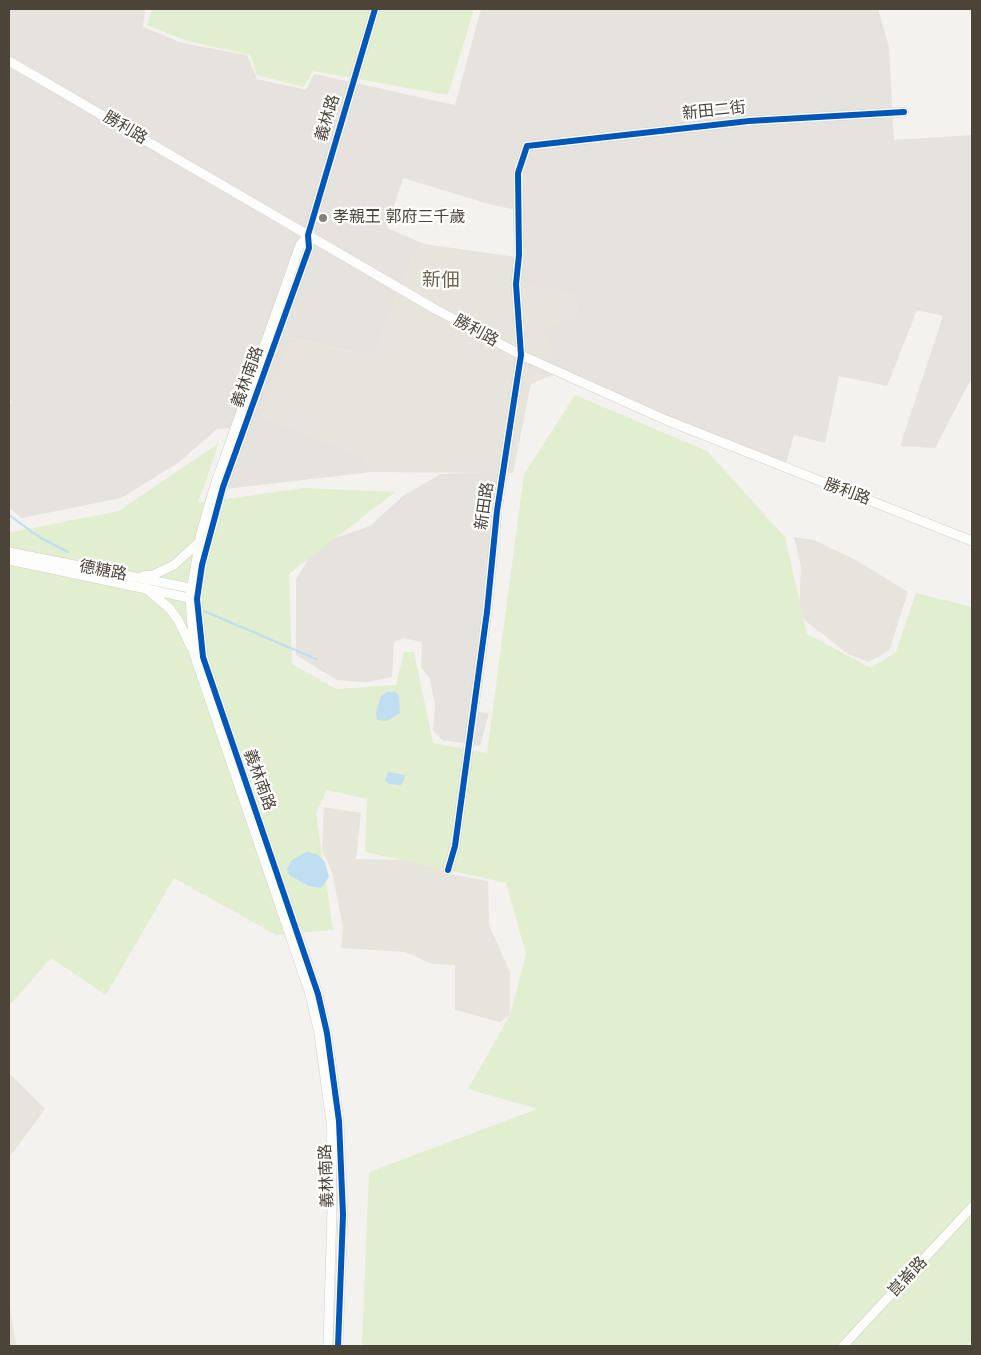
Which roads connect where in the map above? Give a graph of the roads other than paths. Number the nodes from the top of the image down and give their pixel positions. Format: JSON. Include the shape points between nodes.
{"nodes":[{"id":1,"x":375,"y":9,"type":"edge"},
{"id":2,"x":9,"y":61,"type":"edge"},
{"id":3,"x":904,"y":112,"type":"dead end"},
{"id":4,"x":527,"y":146,"type":"joint"},
{"id":5,"x":308,"y":235,"type":"junction"},
{"id":6,"x":520,"y":356,"type":"junction"},
{"id":7,"x":972,"y":541,"type":"edge"},
{"id":8,"x":199,"y":542,"type":"junction"},
{"id":9,"x":9,"y":552,"type":"edge"},
{"id":10,"x":9,"y":560,"type":"edge"},
{"id":11,"x":131,"y":577,"type":"junction"},
{"id":12,"x":146,"y":588,"type":"junction"},
{"id":13,"x":194,"y":594,"type":"junction"},
{"id":14,"x":194,"y":654,"type":"junction"},
{"id":15,"x":448,"y":870,"type":"dead end"},
{"id":16,"x":972,"y":1207,"type":"edge"},
{"id":17,"x":328,"y":1346,"type":"edge"},
{"id":18,"x":338,"y":1346,"type":"edge"},
{"id":19,"x":843,"y":1346,"type":"edge"}],
"edges":[{"from":1,"to":5,"type":"street","name":"義林路"},
{"from":2,"to":5,"type":"street","name":"勝利路"},
{"from":3,"to":4,"type":"street","name":"新田二街","via":[[749,121]]},
{"from":4,"to":6,"type":"street","name":"新田路","via":[[518,173],[516,284]]},
{"from":5,"to":6,"type":"street","name":"勝利路"},
{"from":5,"to":8,"type":"street","name":"義林南路","via":[[300,245],[214,488]]},
{"from":5,"to":13,"type":"street","name":"義林南路","via":[[309,248],[223,487]]},
{"from":6,"to":7,"type":"street","name":"勝利路","via":[[666,420]]},
{"from":6,"to":15,"type":"street","name":"新田路","via":[[455,846]]},
{"from":8,"to":11,"type":"street","via":[[165,571]]},
{"from":8,"to":13,"type":"street","name":"義林南路"},
{"from":9,"to":11,"type":"street","name":"德糖路"},
{"from":10,"to":12,"type":"street","name":"德糖路"},
{"from":11,"to":13,"type":"street","name":"德糖路"},
{"from":12,"to":13,"type":"street","name":"德糖路"},
{"from":12,"to":14,"type":"street","via":[[174,615]]},
{"from":13,"to":14,"type":"street","name":"義林南路"},
{"from":13,"to":18,"type":"street","name":"義林南路","via":[[203,657],[318,994],[327,1033],[339,1121],[342,1215]]},
{"from":14,"to":17,"type":"street","name":"義林南路","via":[[310,994],[319,1034],[331,1122]]},
{"from":16,"to":19,"type":"street","name":"崑崙路"}]}
